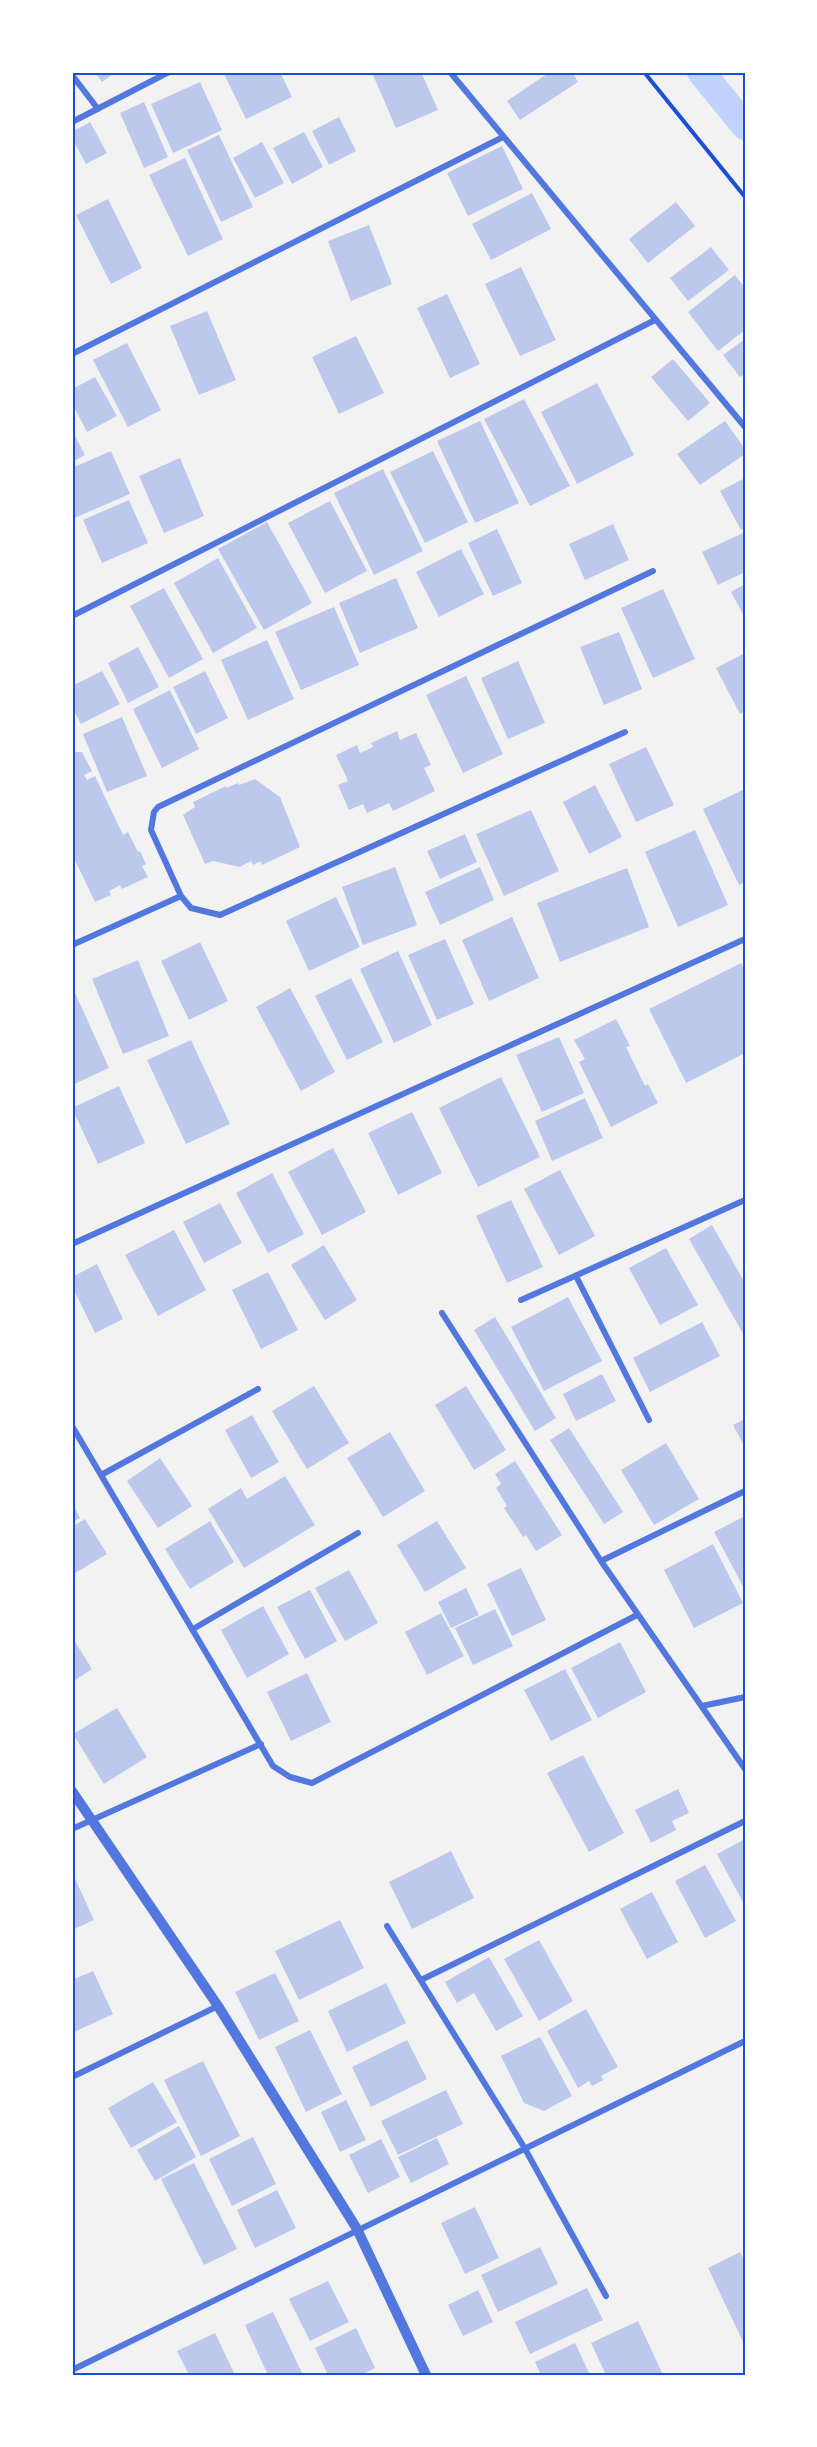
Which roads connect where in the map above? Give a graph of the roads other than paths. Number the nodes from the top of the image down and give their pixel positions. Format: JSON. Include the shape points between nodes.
{"nodes":[{"id":1,"x":169,"y":72,"type":"edge"},
{"id":2,"x":450,"y":72,"type":"edge"},
{"id":3,"x":72,"y":75,"type":"edge"},
{"id":4,"x":98,"y":109,"type":"junction"},
{"id":5,"x":72,"y":122,"type":"edge"},
{"id":6,"x":503,"y":137,"type":"junction"},
{"id":7,"x":655,"y":320,"type":"junction"},
{"id":8,"x":72,"y":354,"type":"edge"},
{"id":9,"x":745,"y":427,"type":"edge"},
{"id":10,"x":653,"y":571,"type":"dead end"},
{"id":11,"x":72,"y":616,"type":"edge"},
{"id":12,"x":625,"y":732,"type":"dead end"},
{"id":13,"x":181,"y":896,"type":"junction"},
{"id":14,"x":745,"y":939,"type":"edge"},
{"id":15,"x":72,"y":945,"type":"edge"},
{"id":16,"x":745,"y":1200,"type":"edge"},
{"id":17,"x":72,"y":1244,"type":"edge"},
{"id":18,"x":576,"y":1276,"type":"junction"},
{"id":19,"x":520,"y":1300,"type":"dead end"},
{"id":20,"x":442,"y":1312,"type":"dead end"},
{"id":21,"x":258,"y":1389,"type":"dead end"},
{"id":22,"x":649,"y":1420,"type":"dead end"},
{"id":23,"x":72,"y":1426,"type":"edge"},
{"id":24,"x":101,"y":1475,"type":"junction"},
{"id":25,"x":745,"y":1491,"type":"edge"},
{"id":26,"x":358,"y":1533,"type":"dead end"},
{"id":27,"x":601,"y":1561,"type":"junction"},
{"id":28,"x":637,"y":1615,"type":"junction"},
{"id":29,"x":193,"y":1629,"type":"junction"},
{"id":30,"x":745,"y":1697,"type":"edge"},
{"id":31,"x":702,"y":1706,"type":"junction"},
{"id":32,"x":261,"y":1744,"type":"junction"},
{"id":33,"x":745,"y":1768,"type":"edge"},
{"id":34,"x":72,"y":1791,"type":"edge"},
{"id":35,"x":93,"y":1820,"type":"junction"},
{"id":36,"x":745,"y":1821,"type":"edge"},
{"id":37,"x":72,"y":1829,"type":"edge"},
{"id":38,"x":387,"y":1926,"type":"dead end"},
{"id":39,"x":421,"y":1980,"type":"junction"},
{"id":40,"x":218,"y":2006,"type":"junction"},
{"id":41,"x":745,"y":2041,"type":"edge"},
{"id":42,"x":72,"y":2077,"type":"edge"},
{"id":43,"x":524,"y":2147,"type":"junction"},
{"id":44,"x":357,"y":2229,"type":"junction"},
{"id":45,"x":606,"y":2296,"type":"dead end"},
{"id":46,"x":72,"y":2370,"type":"edge"},
{"id":47,"x":426,"y":2375,"type":"edge"}],
"edges":[{"from":1,"to":4,"type":"street"},
{"from":2,"to":6,"type":"street"},
{"from":3,"to":4,"type":"street"},
{"from":4,"to":5,"type":"street"},
{"from":6,"to":7,"type":"street"},
{"from":6,"to":8,"type":"street"},
{"from":7,"to":9,"type":"street"},
{"from":7,"to":11,"type":"street"},
{"from":10,"to":13,"type":"street","via":[[159,807],[151,830]]},
{"from":12,"to":13,"type":"street","via":[[220,915],[191,908]]},
{"from":13,"to":15,"type":"street"},
{"from":14,"to":17,"type":"street"},
{"from":16,"to":18,"type":"street"},
{"from":18,"to":19,"type":"street"},
{"from":18,"to":22,"type":"street"},
{"from":20,"to":27,"type":"street"},
{"from":21,"to":24,"type":"street"},
{"from":23,"to":24,"type":"street"},
{"from":24,"to":29,"type":"street"},
{"from":25,"to":27,"type":"street"},
{"from":26,"to":29,"type":"street"},
{"from":27,"to":28,"type":"street"},
{"from":28,"to":31,"type":"street"},
{"from":28,"to":32,"type":"street","via":[[312,1783],[290,1777],[273,1766]]},
{"from":29,"to":32,"type":"street"},
{"from":30,"to":31,"type":"street"},
{"from":31,"to":33,"type":"street"},
{"from":32,"to":35,"type":"street"},
{"from":34,"to":35,"type":"street"},
{"from":35,"to":37,"type":"street"},
{"from":35,"to":40,"type":"street"},
{"from":36,"to":39,"type":"street"},
{"from":38,"to":39,"type":"street"},
{"from":39,"to":43,"type":"street"},
{"from":40,"to":42,"type":"street"},
{"from":40,"to":44,"type":"street"},
{"from":41,"to":43,"type":"street"},
{"from":43,"to":44,"type":"street"},
{"from":43,"to":45,"type":"street"},
{"from":44,"to":46,"type":"street"},
{"from":44,"to":47,"type":"street"}]}
